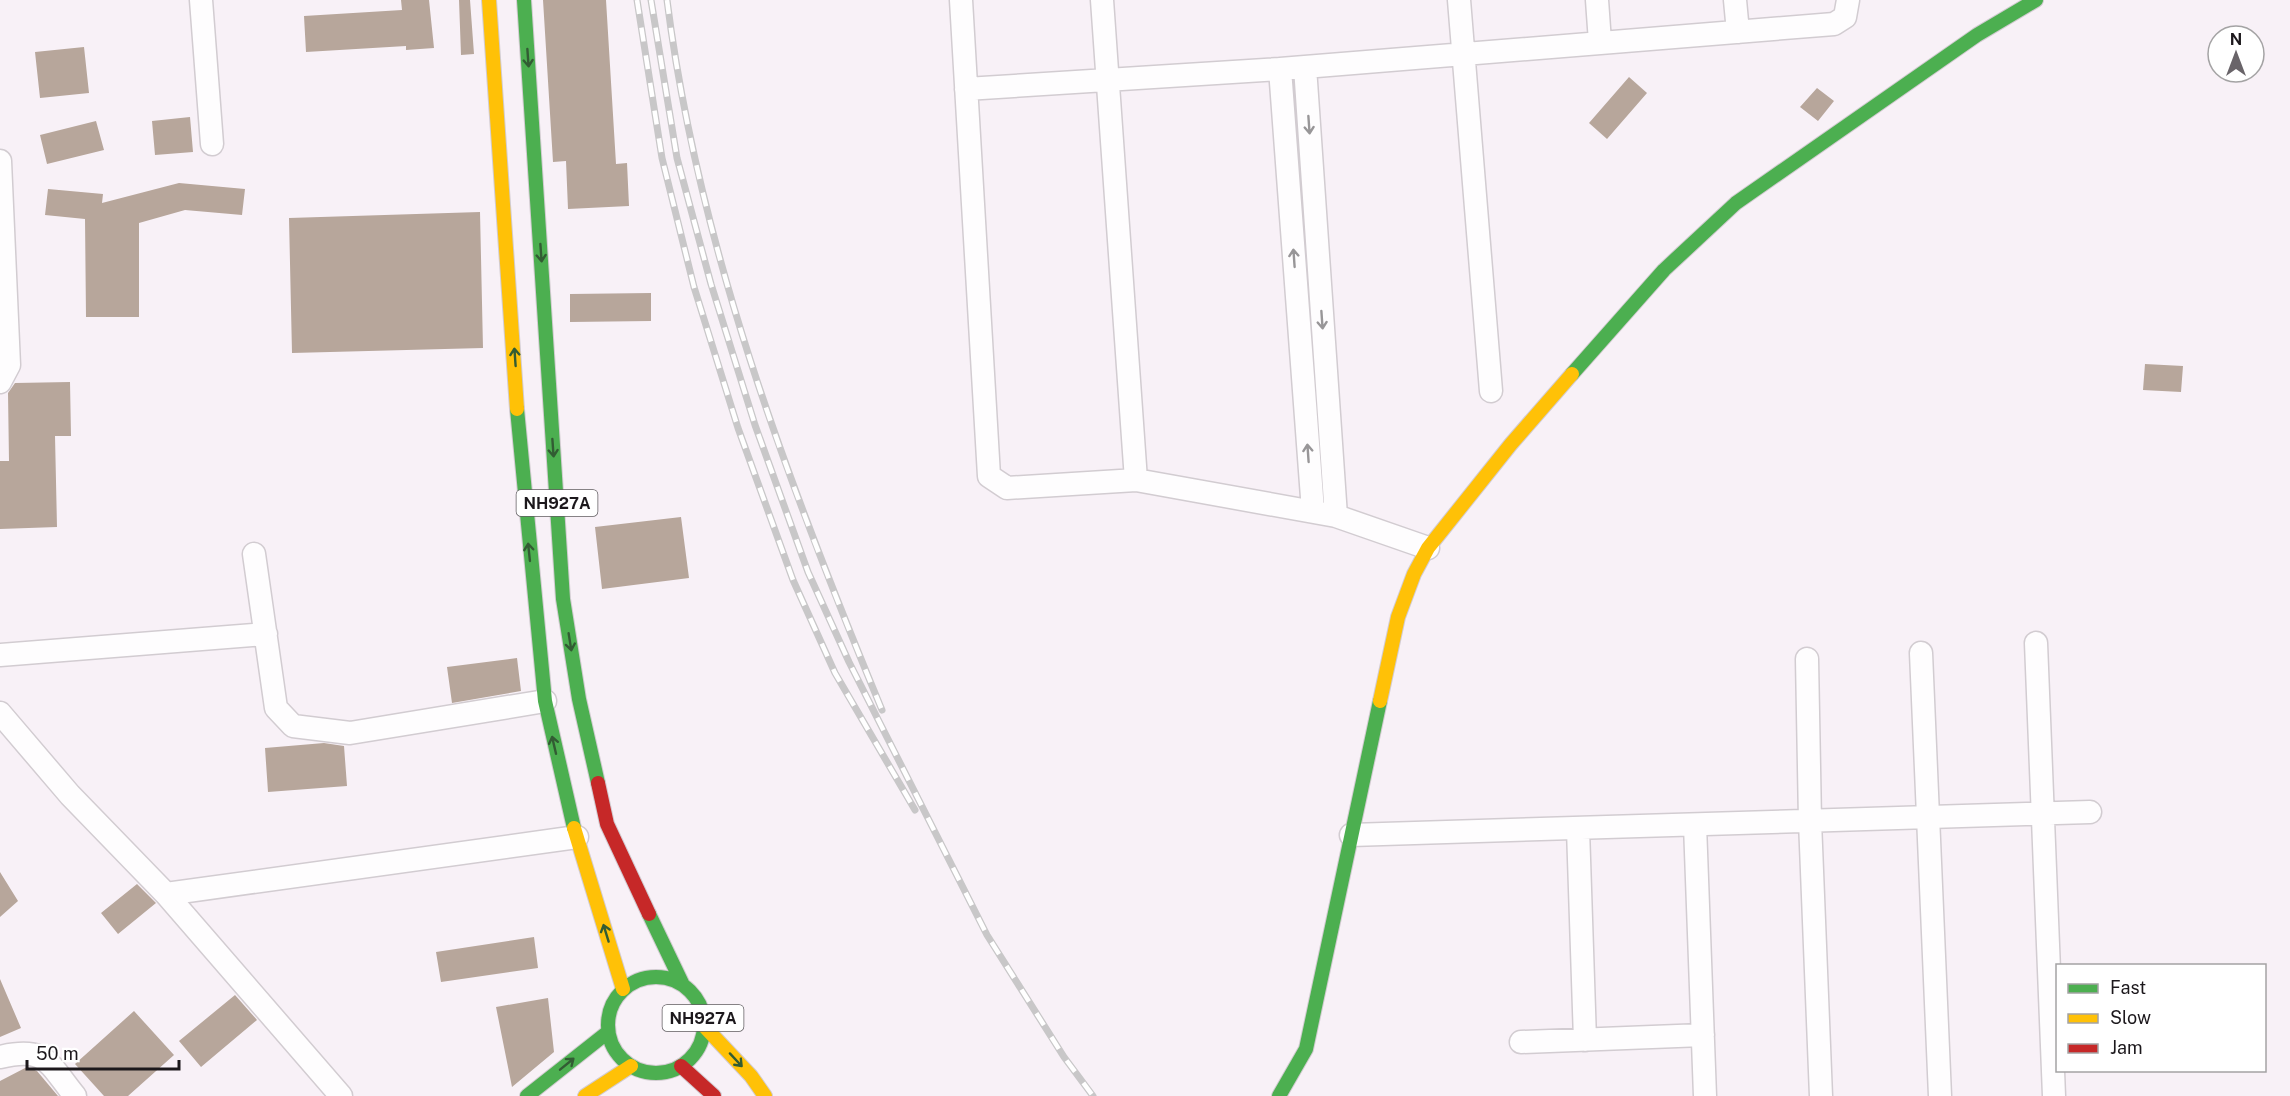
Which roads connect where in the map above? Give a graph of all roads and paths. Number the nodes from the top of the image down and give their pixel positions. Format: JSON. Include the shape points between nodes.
{"nodes":[{"id":1,"x":201,"y":0,"type":"edge"},
{"id":2,"x":489,"y":0,"type":"edge"},
{"id":3,"x":524,"y":0,"type":"edge"},
{"id":4,"x":961,"y":0,"type":"edge"},
{"id":5,"x":1102,"y":0,"type":"edge"},
{"id":6,"x":1459,"y":0,"type":"edge"},
{"id":7,"x":1598,"y":0,"type":"edge"},
{"id":8,"x":1735,"y":0,"type":"edge"},
{"id":9,"x":1848,"y":0,"type":"edge"},
{"id":10,"x":2036,"y":0,"type":"edge"},
{"id":11,"x":1738,"y":32,"type":"junction"},
{"id":12,"x":1600,"y":42,"type":"junction"},
{"id":13,"x":1463,"y":53,"type":"junction"},
{"id":14,"x":1305,"y":67,"type":"junction"},
{"id":15,"x":1280,"y":69,"type":"junction"},
{"id":16,"x":1106,"y":80,"type":"junction"},
{"id":17,"x":966,"y":89,"type":"junction"},
{"id":18,"x":212,"y":144,"type":"dead end"},
{"id":19,"x":0,"y":161,"type":"edge"},
{"id":20,"x":0,"y":382,"type":"edge"},
{"id":21,"x":1491,"y":391,"type":"dead end"},
{"id":22,"x":1136,"y":480,"type":"junction"},
{"id":23,"x":1313,"y":511,"type":"junction"},
{"id":24,"x":1335,"y":516,"type":"junction"},
{"id":25,"x":1428,"y":548,"type":"junction"},
{"id":26,"x":254,"y":554,"type":"dead end"},
{"id":27,"x":266,"y":634,"type":"junction"},
{"id":28,"x":2036,"y":643,"type":"dead end"},
{"id":29,"x":1921,"y":653,"type":"dead end"},
{"id":30,"x":0,"y":655,"type":"edge"},
{"id":31,"x":1807,"y":659,"type":"dead end"},
{"id":32,"x":545,"y":701,"type":"junction"},
{"id":33,"x":0,"y":713,"type":"edge"},
{"id":34,"x":2090,"y":812,"type":"dead end"},
{"id":35,"x":2043,"y":814,"type":"junction"},
{"id":36,"x":1930,"y":818,"type":"junction"},
{"id":37,"x":1810,"y":822,"type":"junction"},
{"id":38,"x":1695,"y":825,"type":"junction"},
{"id":39,"x":1578,"y":829,"type":"junction"},
{"id":40,"x":1351,"y":835,"type":"junction"},
{"id":41,"x":577,"y":837,"type":"junction"},
{"id":42,"x":166,"y":894,"type":"junction"},
{"id":43,"x":683,"y":985,"type":"junction"},
{"id":44,"x":623,"y":989,"type":"junction"},
{"id":45,"x":704,"y":1026,"type":"junction"},
{"id":46,"x":608,"y":1032,"type":"junction"},
{"id":47,"x":1703,"y":1035,"type":"junction"},
{"id":48,"x":1585,"y":1040,"type":"junction"},
{"id":49,"x":1521,"y":1042,"type":"dead end"},
{"id":50,"x":0,"y":1057,"type":"edge"},
{"id":51,"x":630,"y":1066,"type":"junction"},
{"id":52,"x":681,"y":1066,"type":"junction"},
{"id":53,"x":75,"y":1096,"type":"edge"},
{"id":54,"x":341,"y":1096,"type":"edge"},
{"id":55,"x":527,"y":1096,"type":"edge"},
{"id":56,"x":585,"y":1096,"type":"edge"},
{"id":57,"x":714,"y":1096,"type":"edge"},
{"id":58,"x":765,"y":1096,"type":"edge"},
{"id":59,"x":1279,"y":1096,"type":"edge"},
{"id":60,"x":1705,"y":1096,"type":"edge"},
{"id":61,"x":1821,"y":1096,"type":"edge"},
{"id":62,"x":1940,"y":1096,"type":"edge"},
{"id":63,"x":2054,"y":1096,"type":"edge"}],
"edges":[{"from":1,"to":18,"type":"street"},
{"from":32,"to":2,"type":"main road","number":"NH927A","one_way":true,"via":[[523,491]]},
{"from":3,"to":43,"type":"main road","number":"NH927A","one_way":true,"via":[[563,599],[607,824]]},
{"from":4,"to":17,"type":"street"},
{"from":5,"to":16,"type":"street"},
{"from":6,"to":13,"type":"street"},
{"from":7,"to":12,"type":"street"},
{"from":8,"to":11,"type":"street"},
{"from":9,"to":11,"type":"street","via":[[1845,17],[1834,24]]},
{"from":10,"to":25,"type":"main road","via":[[1977,35],[1736,203],[1664,270],[1511,444]]},
{"from":11,"to":12,"type":"street"},
{"from":12,"to":13,"type":"street"},
{"from":13,"to":14,"type":"street"},
{"from":13,"to":21,"type":"street"},
{"from":14,"to":15,"type":"street"},
{"from":14,"to":24,"type":"street","one_way":true},
{"from":15,"to":16,"type":"street"},
{"from":23,"to":15,"type":"street","one_way":true},
{"from":16,"to":17,"type":"street"},
{"from":16,"to":22,"type":"street"},
{"from":17,"to":22,"type":"street","via":[[989,476],[1007,488]]},
{"from":19,"to":20,"type":"street","via":[[9,365]]},
{"from":22,"to":23,"type":"street"},
{"from":23,"to":24,"type":"street"},
{"from":24,"to":25,"type":"street"},
{"from":25,"to":40,"type":"main road","via":[[1398,616]]},
{"from":26,"to":27,"type":"street"},
{"from":27,"to":30,"type":"street"},
{"from":27,"to":32,"type":"street","via":[[276,708],[292,726],[350,733]]},
{"from":28,"to":35,"type":"street"},
{"from":29,"to":36,"type":"street"},
{"from":31,"to":37,"type":"street"},
{"from":41,"to":32,"type":"main road","number":"NH927A","one_way":true},
{"from":33,"to":42,"type":"street","via":[[70,795]]},
{"from":34,"to":35,"type":"street"},
{"from":35,"to":36,"type":"street"},
{"from":35,"to":63,"type":"street"},
{"from":36,"to":37,"type":"street"},
{"from":36,"to":62,"type":"street"},
{"from":37,"to":38,"type":"street"},
{"from":37,"to":61,"type":"street"},
{"from":38,"to":39,"type":"street"},
{"from":38,"to":47,"type":"street"},
{"from":39,"to":40,"type":"street"},
{"from":39,"to":48,"type":"street"},
{"from":40,"to":59,"type":"main road","via":[[1306,1049]]},
{"from":41,"to":42,"type":"street"},
{"from":44,"to":41,"type":"main road","number":"NH927A","one_way":true},
{"from":42,"to":54,"type":"street"},
{"from":43,"to":44,"type":"main road","number":"NH927A","via":[[668,978],[652,977]]},
{"from":43,"to":45,"type":"main road","number":"NH927A","via":[[695,996]]},
{"from":44,"to":46,"type":"main road","via":[[610,1009]]},
{"from":45,"to":52,"type":"main road","number":"NH927A","via":[[693,1056]]},
{"from":45,"to":58,"type":"main road","number":"NH927A","one_way":true},
{"from":46,"to":51,"type":"main road","via":[[612,1047]]},
{"from":55,"to":46,"type":"main road","one_way":true},
{"from":47,"to":48,"type":"street"},
{"from":47,"to":60,"type":"street"},
{"from":48,"to":49,"type":"street"},
{"from":50,"to":53,"type":"street","via":[[30,1052],[41,1056]]},
{"from":51,"to":52,"type":"main road","via":[[650,1073]]},
{"from":51,"to":56,"type":"main road"},
{"from":52,"to":57,"type":"main road"}]}
